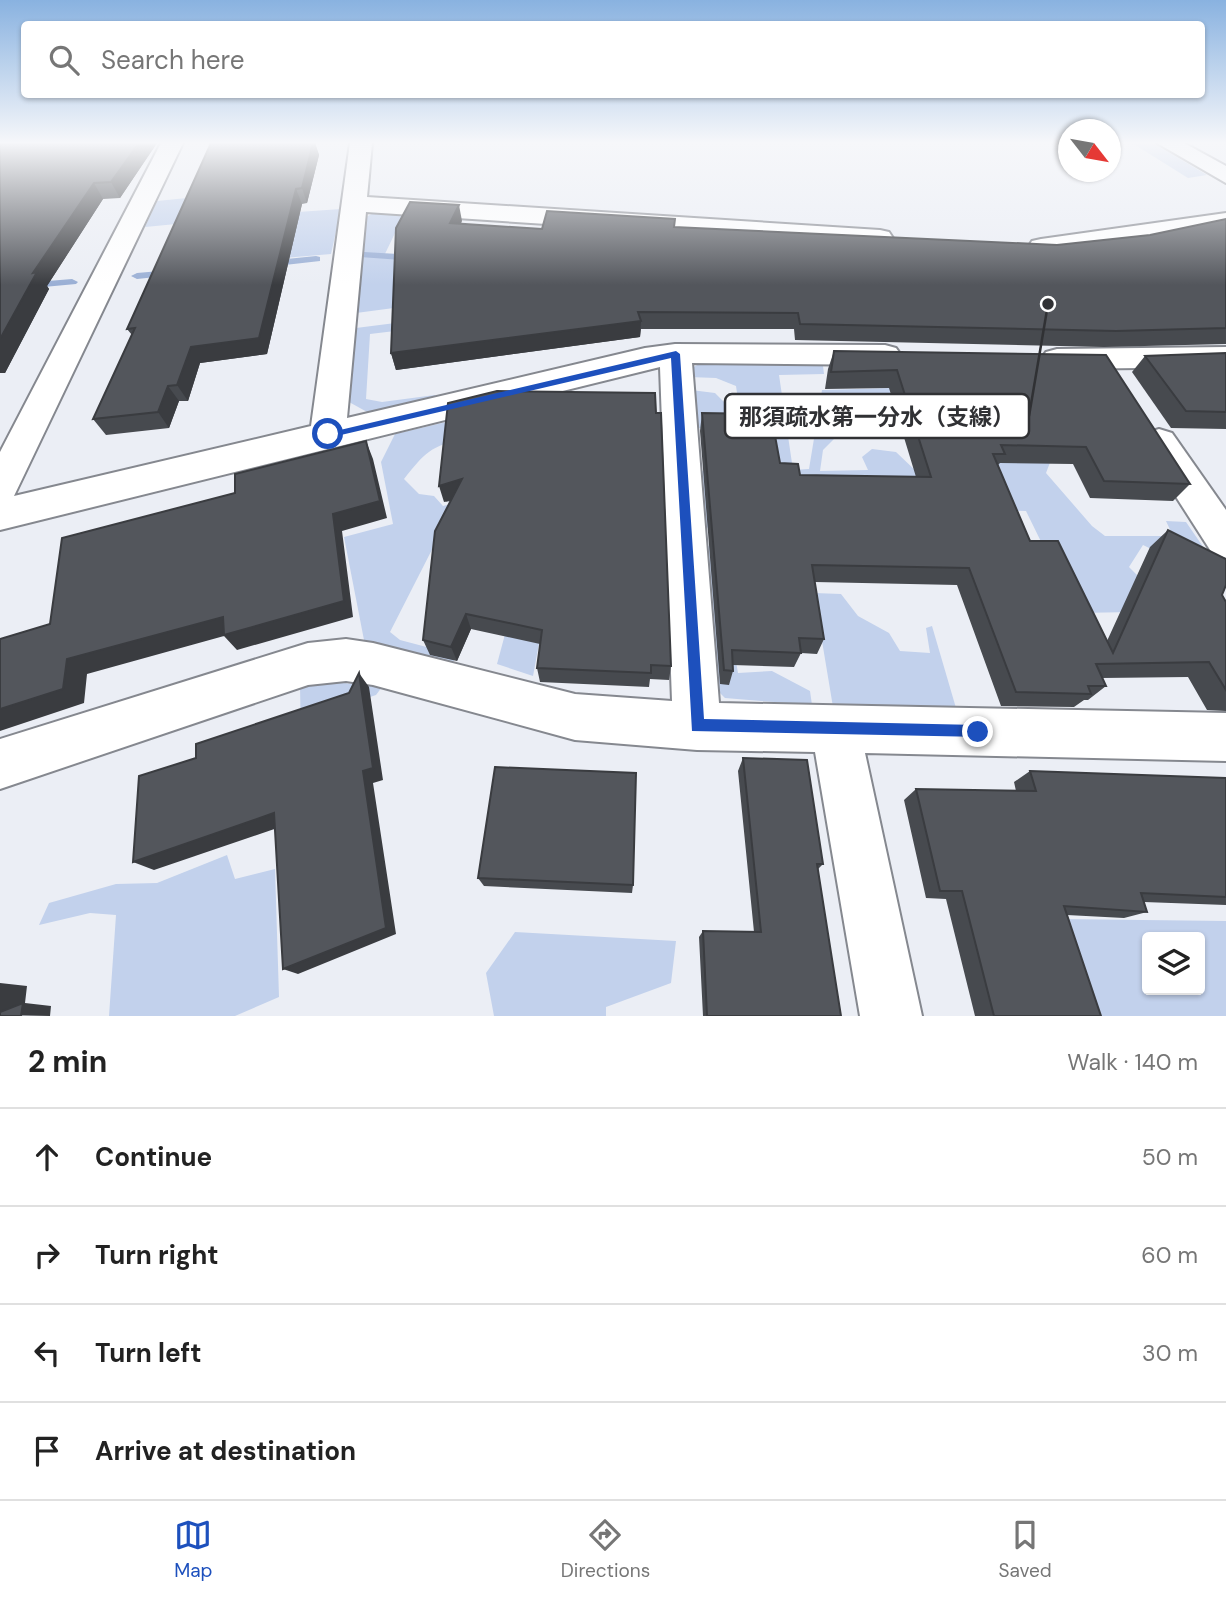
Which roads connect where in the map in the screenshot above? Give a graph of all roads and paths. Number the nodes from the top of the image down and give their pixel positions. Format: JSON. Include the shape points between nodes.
{"nodes":[{"id":1,"x":148,"y":190,"type":"edge"},
{"id":2,"x":357,"y":190,"type":"edge"},
{"id":3,"x":356,"y":204,"type":"junction"},
{"id":4,"x":1226,"y":221,"type":"edge"},
{"id":5,"x":901,"y":239,"type":"edge"},
{"id":6,"x":1021,"y":247,"type":"edge"},
{"id":7,"x":676,"y":354,"type":"junction"},
{"id":8,"x":922,"y":356,"type":"edge"},
{"id":9,"x":1226,"y":357,"type":"edge"},
{"id":10,"x":1027,"y":358,"type":"edge"},
{"id":11,"x":1104,"y":360,"type":"junction"},
{"id":12,"x":328,"y":434,"type":"junction"},
{"id":13,"x":0,"y":488,"type":"edge"},
{"id":14,"x":0,"y":515,"type":"edge"},
{"id":15,"x":1226,"y":542,"type":"edge"},
{"id":16,"x":697,"y":726,"type":"junction"},
{"id":17,"x":836,"y":730,"type":"junction"},
{"id":18,"x":1226,"y":737,"type":"edge"},
{"id":19,"x":0,"y":764,"type":"edge"},
{"id":20,"x":891,"y":1016,"type":"edge"}],
"edges":[{"from":1,"to":13,"type":"street"},
{"from":2,"to":3,"type":"street"},
{"from":3,"to":5,"type":"street"},
{"from":3,"to":12,"type":"street"},
{"from":4,"to":6,"type":"street"},
{"from":7,"to":8,"type":"street"},
{"from":7,"to":12,"type":"street"},
{"from":7,"to":16,"type":"street"},
{"from":9,"to":11,"type":"street"},
{"from":10,"to":11,"type":"street"},
{"from":11,"to":15,"type":"street"},
{"from":12,"to":14,"type":"street"},
{"from":16,"to":17,"type":"street"},
{"from":16,"to":19,"type":"street","via":[[575,717],[346,660],[308,664]]},
{"from":17,"to":18,"type":"street"},
{"from":17,"to":20,"type":"street"}]}
